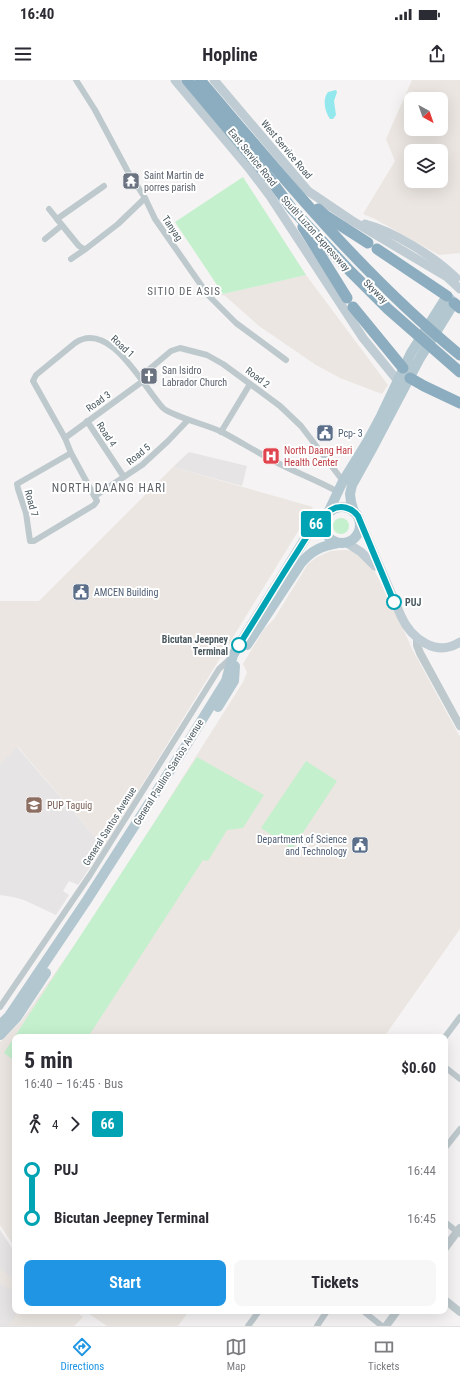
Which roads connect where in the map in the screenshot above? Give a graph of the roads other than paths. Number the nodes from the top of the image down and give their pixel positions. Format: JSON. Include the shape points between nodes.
{"nodes":[{"id":1,"x":76,"y":80,"type":"edge"},
{"id":2,"x":175,"y":80,"type":"edge"},
{"id":3,"x":186,"y":80,"type":"edge"},
{"id":4,"x":191,"y":80,"type":"edge"},
{"id":5,"x":200,"y":80,"type":"edge"},
{"id":6,"x":206,"y":80,"type":"edge"},
{"id":7,"x":214,"y":80,"type":"edge"},
{"id":8,"x":104,"y":186,"type":"dead end"},
{"id":9,"x":145,"y":198,"type":"junction"},
{"id":10,"x":309,"y":200,"type":"junction"},
{"id":11,"x":49,"y":209,"type":"dead end"},
{"id":12,"x":292,"y":209,"type":"junction"},
{"id":13,"x":57,"y":219,"type":"junction"},
{"id":14,"x":61,"y":226,"type":"junction"},
{"id":15,"x":45,"y":239,"type":"dead end"},
{"id":16,"x":84,"y":249,"type":"junction"},
{"id":17,"x":71,"y":259,"type":"dead end"},
{"id":18,"x":458,"y":282,"type":"edge"},
{"id":19,"x":455,"y":300,"type":"edge"},
{"id":20,"x":460,"y":351,"type":"edge"},
{"id":21,"x":416,"y":355,"type":"junction"},
{"id":22,"x":460,"y":355,"type":"edge"},
{"id":23,"x":286,"y":360,"type":"dead end"},
{"id":24,"x":460,"y":365,"type":"edge"},
{"id":25,"x":404,"y":368,"type":"junction"},
{"id":26,"x":460,"y":372,"type":"edge"},
{"id":27,"x":410,"y":378,"type":"junction"},
{"id":28,"x":141,"y":379,"type":"junction"},
{"id":29,"x":397,"y":381,"type":"junction"},
{"id":30,"x":250,"y":384,"type":"junction"},
{"id":31,"x":405,"y":388,"type":"junction"},
{"id":32,"x":460,"y":403,"type":"edge"},
{"id":33,"x":188,"y":420,"type":"junction"},
{"id":34,"x":87,"y":422,"type":"junction"},
{"id":35,"x":221,"y":432,"type":"junction"},
{"id":36,"x":65,"y":438,"type":"junction"},
{"id":37,"x":71,"y":453,"type":"junction"},
{"id":38,"x":124,"y":477,"type":"junction"},
{"id":39,"x":343,"y":481,"type":"junction"},
{"id":40,"x":338,"y":492,"type":"junction"},
{"id":41,"x":96,"y":499,"type":"junction"},
{"id":42,"x":354,"y":512,"type":"junction"},
{"id":43,"x":327,"y":514,"type":"junction"},
{"id":44,"x":360,"y":521,"type":"junction"},
{"id":45,"x":30,"y":541,"type":"joint"},
{"id":46,"x":343,"y":543,"type":"junction"},
{"id":47,"x":382,"y":574,"type":"junction"},
{"id":48,"x":417,"y":639,"type":"junction"},
{"id":49,"x":460,"y":642,"type":"edge"},
{"id":50,"x":233,"y":656,"type":"junction"},
{"id":51,"x":460,"y":726,"type":"edge"},
{"id":52,"x":45,"y":942,"type":"junction"},
{"id":53,"x":54,"y":949,"type":"junction"},
{"id":54,"x":0,"y":1007,"type":"edge"},
{"id":55,"x":9,"y":1016,"type":"junction"},
{"id":56,"x":460,"y":1017,"type":"edge"},
{"id":57,"x":0,"y":1025,"type":"edge"},
{"id":58,"x":447,"y":1034,"type":"edge"},
{"id":59,"x":0,"y":1035,"type":"edge"},
{"id":60,"x":448,"y":1069,"type":"edge"},
{"id":61,"x":460,"y":1079,"type":"edge"},
{"id":62,"x":460,"y":1129,"type":"edge"},
{"id":63,"x":448,"y":1140,"type":"edge"},
{"id":64,"x":448,"y":1224,"type":"edge"},
{"id":65,"x":459,"y":1231,"type":"edge"},
{"id":66,"x":448,"y":1244,"type":"edge"},
{"id":67,"x":448,"y":1303,"type":"edge"},
{"id":68,"x":460,"y":1312,"type":"edge"},
{"id":69,"x":256,"y":1314,"type":"edge"},
{"id":70,"x":325,"y":1314,"type":"edge"},
{"id":71,"x":367,"y":1314,"type":"edge"},
{"id":72,"x":395,"y":1314,"type":"edge"},
{"id":73,"x":248,"y":1326,"type":"edge"},
{"id":74,"x":317,"y":1326,"type":"edge"},
{"id":75,"x":382,"y":1326,"type":"edge"},
{"id":76,"x":386,"y":1326,"type":"edge"}],
"edges":[{"from":1,"to":9,"type":"street","name":"Tanyag"},
{"from":2,"to":29,"type":"main road","name":"East Service Road","via":[[266,190],[363,338]]},
{"from":3,"to":12,"type":"highway","name":"South Luzon Expressway","via":[[270,179]]},
{"from":4,"to":24,"type":"highway","name":"Skyway","via":[[354,269],[391,306]]},
{"from":5,"to":22,"type":"highway","name":"Skyway","via":[[330,231],[397,300]]},
{"from":6,"to":10,"type":"highway","name":"South Luzon Expressway"},
{"from":7,"to":18,"type":"main road","name":"West Service Road","via":[[308,191],[354,222],[373,226],[409,244],[446,267]]},
{"from":8,"to":13,"type":"street"},
{"from":9,"to":16,"type":"street","via":[[118,224]]},
{"from":9,"to":23,"type":"street","name":"Tanyag","via":[[155,219],[208,295],[236,323]]},
{"from":10,"to":19,"type":"highway","via":[[326,216]]},
{"from":10,"to":20,"type":"highway","name":"South Luzon Expressway","via":[[400,296]]},
{"from":11,"to":13,"type":"street"},
{"from":12,"to":25,"type":"highway","via":[[350,302]]},
{"from":12,"to":26,"type":"highway","name":"South Luzon Expressway","via":[[388,309]]},
{"from":13,"to":14,"type":"street"},
{"from":14,"to":15,"type":"street"},
{"from":14,"to":16,"type":"street"},
{"from":16,"to":17,"type":"street"},
{"from":18,"to":19,"type":"main road"},
{"from":19,"to":21,"type":"main road","via":[[440,315]]},
{"from":21,"to":25,"type":"main road","name":"General Paulino Santos Avenue"},
{"from":21,"to":27,"type":"main road"},
{"from":25,"to":27,"type":"main road"},
{"from":25,"to":29,"type":"main road","name":"General Paulino Santos Avenue"},
{"from":27,"to":31,"type":"main road"},
{"from":27,"to":32,"type":"highway"},
{"from":28,"to":30,"type":"street","name":"Road 2","via":[[171,351],[180,348],[207,355]]},
{"from":28,"to":33,"type":"street","name":"Road 1","via":[[164,410]]},
{"from":28,"to":34,"type":"street","name":"Road 3"},
{"from":28,"to":36,"type":"street","name":"Road 1","via":[[115,349],[103,341],[89,337],[75,343],[36,375],[33,381]]},
{"from":29,"to":31,"type":"main road","name":"East Service Road"},
{"from":29,"to":39,"type":"main road","name":"General Paulino Santos Avenue","via":[[367,442]]},
{"from":30,"to":35,"type":"street"},
{"from":30,"to":39,"type":"street","name":"Road 2","via":[[280,406],[301,426]]},
{"from":31,"to":42,"type":"main road","via":[[352,485],[350,502]]},
{"from":33,"to":35,"type":"street","name":"Road 1"},
{"from":33,"to":38,"type":"street","name":"Road 5","via":[[155,454]]},
{"from":34,"to":36,"type":"street","name":"Road 3"},
{"from":34,"to":38,"type":"street","name":"Road 4"},
{"from":35,"to":40,"type":"street","name":"Road 1"},
{"from":36,"to":37,"type":"street","name":"Road 1"},
{"from":37,"to":41,"type":"street","name":"Road 1"},
{"from":37,"to":45,"type":"street","name":"Road 7","via":[[17,484],[26,513]]},
{"from":38,"to":41,"type":"street","name":"Road 5"},
{"from":39,"to":40,"type":"main road","name":"General Paulino Santos Avenue"},
{"from":40,"to":43,"type":"main road","name":"General Paulino Santos Avenue"},
{"from":41,"to":45,"type":"street","name":"Road 5","via":[[94,505]]},
{"from":42,"to":43,"type":"main road","via":[[337,507]]},
{"from":42,"to":44,"type":"main road"},
{"from":43,"to":46,"type":"main road","via":[[324,532],[332,541]]},
{"from":43,"to":50,"type":"main road","name":"General Paulino Santos Avenue","via":[[313,526]]},
{"from":44,"to":46,"type":"main road","via":[[360,529],[354,540]]},
{"from":44,"to":47,"type":"main road"},
{"from":46,"to":47,"type":"main road","via":[[356,548]]},
{"from":46,"to":59,"type":"main road","name":"General Paulino Santos Avenue","via":[[315,550],[301,563],[236,663],[234,681],[115,869],[17,1017]]},
{"from":47,"to":48,"type":"main road","via":[[404,624]]},
{"from":48,"to":49,"type":"main road","via":[[440,647],[449,647]]},
{"from":48,"to":51,"type":"street","via":[[420,653]]},
{"from":50,"to":52,"type":"street","name":"General Santos Avenue","via":[[219,669]]},
{"from":50,"to":53,"type":"main road","name":"General Paulino Santos Avenue","via":[[226,681]]},
{"from":52,"to":53,"type":"street"},
{"from":52,"to":54,"type":"street","name":"General Santos Avenue"},
{"from":53,"to":55,"type":"main road","name":"General Paulino Santos Avenue"},
{"from":54,"to":55,"type":"street"},
{"from":55,"to":57,"type":"main road","name":"General Paulino Santos Avenue"},
{"from":56,"to":58,"type":"street"},
{"from":60,"to":61,"type":"street"},
{"from":62,"to":63,"type":"street"},
{"from":64,"to":65,"type":"street"},
{"from":65,"to":66,"type":"street"},
{"from":67,"to":68,"type":"street"},
{"from":69,"to":73,"type":"street"},
{"from":70,"to":74,"type":"street"},
{"from":71,"to":75,"type":"street"},
{"from":72,"to":76,"type":"street"}]}
